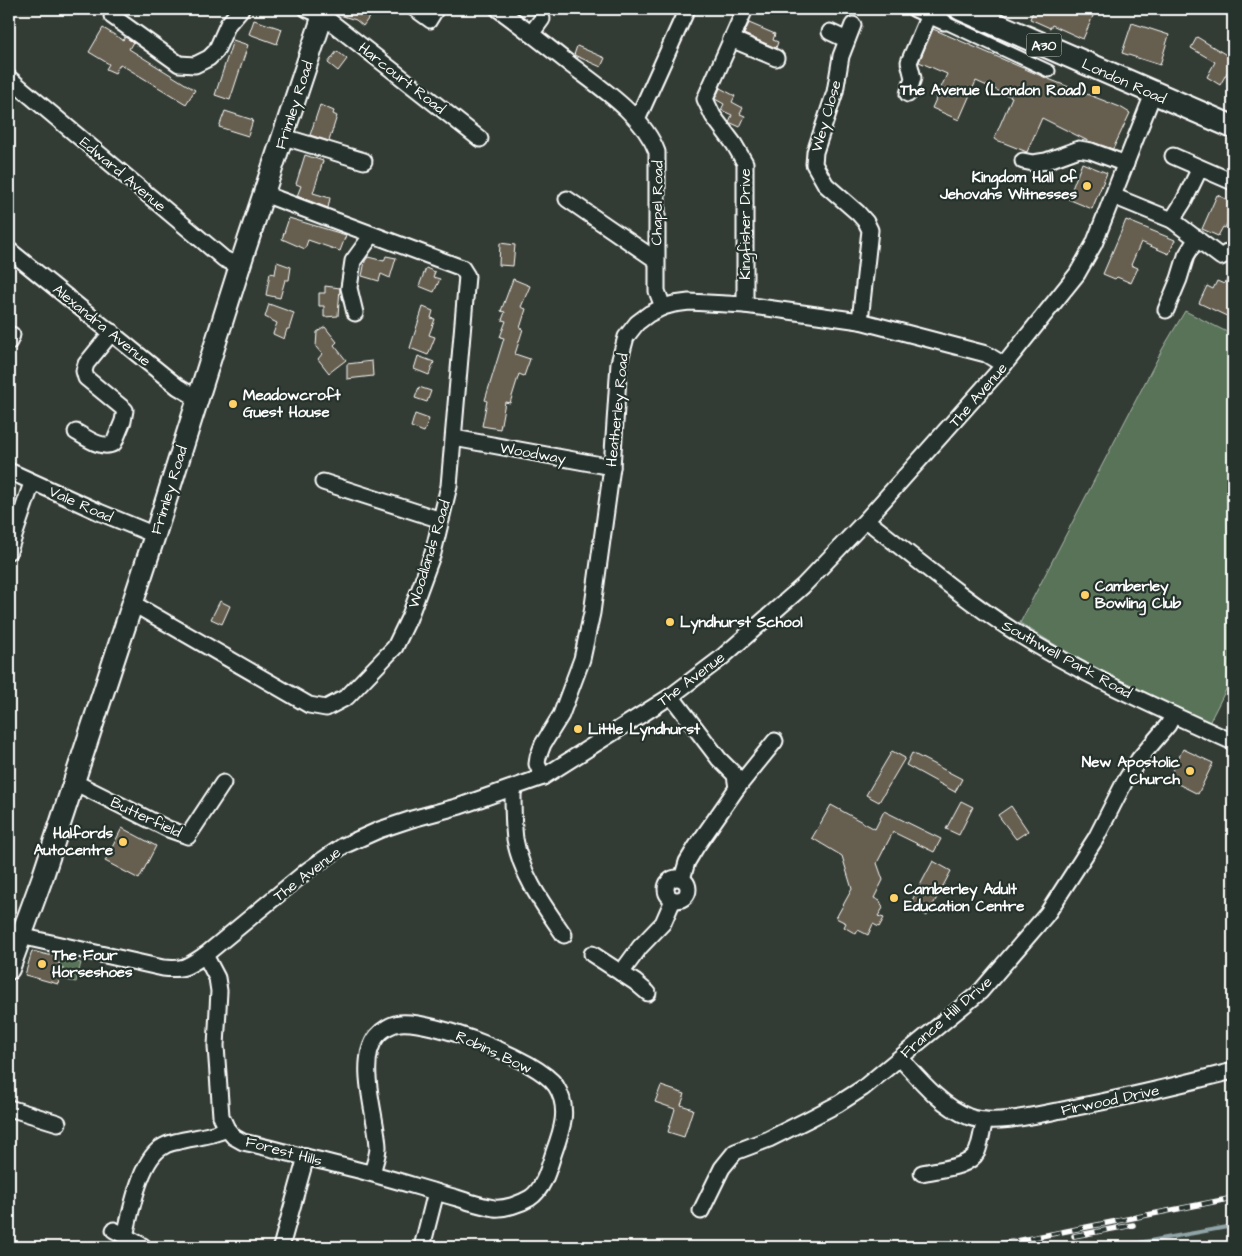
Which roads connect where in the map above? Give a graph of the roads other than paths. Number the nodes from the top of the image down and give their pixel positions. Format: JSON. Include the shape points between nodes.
{"nodes":[{"id":1,"x":241,"y":9,"type":"edge"},
{"id":2,"x":412,"y":9,"type":"edge"},
{"id":3,"x":438,"y":9,"type":"edge"},
{"id":4,"x":498,"y":9,"type":"edge"},
{"id":5,"x":687,"y":9,"type":"edge"},
{"id":6,"x":745,"y":9,"type":"edge"},
{"id":7,"x":915,"y":9,"type":"edge"},
{"id":8,"x":318,"y":11,"type":"edge"},
{"id":9,"x":942,"y":14,"type":"edge"},
{"id":10,"x":112,"y":16,"type":"dead end"},
{"id":11,"x":542,"y":19,"type":"dead end"},
{"id":12,"x":853,"y":25,"type":"dead end"},
{"id":13,"x":830,"y":32,"type":"dead end"},
{"id":14,"x":531,"y":34,"type":"junction"},
{"id":15,"x":731,"y":39,"type":"junction"},
{"id":16,"x":847,"y":40,"type":"junction"},
{"id":17,"x":776,"y":58,"type":"dead end"},
{"id":18,"x":1049,"y":71,"type":"dead end"},
{"id":19,"x":9,"y":78,"type":"edge"},
{"id":20,"x":908,"y":94,"type":"dead end"},
{"id":21,"x":1153,"y":94,"type":"junction"},
{"id":22,"x":637,"y":120,"type":"junction"},
{"id":23,"x":1233,"y":128,"type":"edge"},
{"id":24,"x":284,"y":137,"type":"junction"},
{"id":25,"x":480,"y":139,"type":"dead end"},
{"id":26,"x":1174,"y":156,"type":"dead end"},
{"id":27,"x":364,"y":161,"type":"dead end"},
{"id":28,"x":1023,"y":162,"type":"dead end"},
{"id":29,"x":1126,"y":164,"type":"junction"},
{"id":30,"x":1200,"y":168,"type":"junction"},
{"id":31,"x":1233,"y":182,"type":"edge"},
{"id":32,"x":264,"y":194,"type":"junction"},
{"id":33,"x":1113,"y":196,"type":"junction"},
{"id":34,"x":567,"y":199,"type":"dead end"},
{"id":35,"x":1172,"y":220,"type":"junction"},
{"id":36,"x":372,"y":235,"type":"junction"},
{"id":37,"x":1197,"y":238,"type":"junction"},
{"id":38,"x":9,"y":250,"type":"edge"},
{"id":39,"x":1232,"y":250,"type":"edge"},
{"id":40,"x":656,"y":260,"type":"junction"},
{"id":41,"x":240,"y":266,"type":"junction"},
{"id":42,"x":745,"y":305,"type":"junction"},
{"id":43,"x":663,"y":307,"type":"junction"},
{"id":44,"x":1166,"y":310,"type":"dead end"},
{"id":45,"x":355,"y":313,"type":"dead end"},
{"id":46,"x":860,"y":321,"type":"junction"},
{"id":47,"x":112,"y":332,"type":"junction"},
{"id":48,"x":1004,"y":365,"type":"junction"},
{"id":49,"x":197,"y":398,"type":"junction"},
{"id":50,"x":76,"y":432,"type":"dead end"},
{"id":51,"x":454,"y":438,"type":"junction"},
{"id":52,"x":612,"y":467,"type":"junction"},
{"id":53,"x":9,"y":471,"type":"edge"},
{"id":54,"x":32,"y":482,"type":"junction"},
{"id":55,"x":323,"y":482,"type":"dead end"},
{"id":56,"x":441,"y":520,"type":"junction"},
{"id":57,"x":866,"y":520,"type":"junction"},
{"id":58,"x":154,"y":535,"type":"junction"},
{"id":59,"x":9,"y":551,"type":"edge"},
{"id":60,"x":132,"y":604,"type":"junction"},
{"id":61,"x":671,"y":696,"type":"junction"},
{"id":62,"x":1173,"y":715,"type":"junction"},
{"id":63,"x":775,"y":741,"type":"dead end"},
{"id":64,"x":1233,"y":742,"type":"edge"},
{"id":65,"x":543,"y":778,"type":"junction"},
{"id":66,"x":74,"y":782,"type":"junction"},
{"id":67,"x":223,"y":783,"type":"dead end"},
{"id":68,"x":737,"y":788,"type":"junction"},
{"id":69,"x":513,"y":789,"type":"junction"},
{"id":70,"x":564,"y":935,"type":"dead end"},
{"id":71,"x":20,"y":936,"type":"junction"},
{"id":72,"x":592,"y":954,"type":"dead end"},
{"id":73,"x":204,"y":956,"type":"junction"},
{"id":74,"x":9,"y":969,"type":"edge"},
{"id":75,"x":621,"y":973,"type":"junction"},
{"id":76,"x":648,"y":993,"type":"dead end"},
{"id":77,"x":900,"y":1058,"type":"junction"},
{"id":78,"x":1233,"y":1071,"type":"edge"},
{"id":79,"x":9,"y":1108,"type":"edge"},
{"id":80,"x":985,"y":1120,"type":"junction"},
{"id":81,"x":58,"y":1124,"type":"dead end"},
{"id":82,"x":227,"y":1128,"type":"junction"},
{"id":83,"x":306,"y":1157,"type":"junction"},
{"id":84,"x":372,"y":1173,"type":"junction"},
{"id":85,"x":922,"y":1173,"type":"dead end"},
{"id":86,"x":436,"y":1192,"type":"junction"},
{"id":87,"x":517,"y":1204,"type":"joint"},
{"id":88,"x":702,"y":1211,"type":"dead end"},
{"id":89,"x":143,"y":1246,"type":"dead end"},
{"id":90,"x":281,"y":1247,"type":"edge"},
{"id":91,"x":422,"y":1247,"type":"edge"}],
"edges":[{"from":1,"to":10,"type":"street","via":[[228,24],[216,51],[195,65],[179,64]]},
{"from":2,"to":3,"type":"street","via":[[430,22]]},
{"from":4,"to":14,"type":"street","name":"Chapel Road"},
{"from":5,"to":22,"type":"street"},
{"from":6,"to":15,"type":"street","name":"Kingfisher Drive"},
{"from":7,"to":9,"type":"street"},
{"from":8,"to":24,"type":"main road","name":"Frimley Road"},
{"from":8,"to":25,"type":"street","name":"Harcourt Road"},
{"from":9,"to":18,"type":"street"},
{"from":9,"to":20,"type":"street","via":[[909,62],[913,78]]},
{"from":9,"to":21,"type":"main road","name":"London Road","number":"A30"},
{"from":11,"to":14,"type":"street"},
{"from":12,"to":16,"type":"street","name":"Wey Close"},
{"from":13,"to":16,"type":"street"},
{"from":14,"to":22,"type":"street","name":"Chapel Road"},
{"from":15,"to":17,"type":"street"},
{"from":15,"to":42,"type":"street","name":"Kingfisher Drive","via":[[705,99],[745,162]]},
{"from":16,"to":46,"type":"street","name":"Wey Close","via":[[840,56],[835,92],[814,164],[826,185],[866,222],[870,230]]},
{"from":19,"to":41,"type":"street","name":"Edward Avenue","via":[[216,253]]},
{"from":21,"to":23,"type":"main road","name":"London Road","number":"A30"},
{"from":21,"to":29,"type":"street","name":"The Avenue"},
{"from":22,"to":40,"type":"street","name":"Chapel Road","via":[[652,139],[657,152]]},
{"from":24,"to":27,"type":"street"},
{"from":24,"to":32,"type":"main road","name":"Frimley Road"},
{"from":26,"to":30,"type":"street"},
{"from":28,"to":29,"type":"street","via":[[1046,161],[1079,149]]},
{"from":29,"to":33,"type":"street","name":"The Avenue"},
{"from":30,"to":31,"type":"street"},
{"from":30,"to":35,"type":"street"},
{"from":32,"to":36,"type":"street","name":"Woodlands Road"},
{"from":32,"to":41,"type":"main road","name":"Frimley Road"},
{"from":33,"to":35,"type":"street"},
{"from":33,"to":48,"type":"street","name":"The Avenue","via":[[1094,244],[1076,274]]},
{"from":34,"to":40,"type":"street"},
{"from":35,"to":37,"type":"street"},
{"from":36,"to":45,"type":"street","via":[[352,261],[349,288]]},
{"from":36,"to":51,"type":"street","name":"Woodlands Road","via":[[466,272]]},
{"from":37,"to":39,"type":"street","via":[[1221,257]]},
{"from":37,"to":44,"type":"street","via":[[1186,256]]},
{"from":38,"to":47,"type":"street","name":"Alexandra Avenue"},
{"from":40,"to":43,"type":"street","name":"Chapel Road","via":[[657,291]]},
{"from":41,"to":49,"type":"main road","name":"Frimley Road"},
{"from":42,"to":43,"type":"street","name":"Heatherley Road","via":[[689,302]]},
{"from":42,"to":46,"type":"street","name":"Heatherley Road"},
{"from":43,"to":52,"type":"street","name":"Heatherley Road","via":[[649,314],[626,337],[617,381]]},
{"from":46,"to":48,"type":"street","name":"Heatherley Road","via":[[986,354]]},
{"from":47,"to":49,"type":"street","name":"Alexandra Avenue"},
{"from":47,"to":50,"type":"street","via":[[84,371],[86,378],[124,410],[123,421],[114,444],[109,446]]},
{"from":48,"to":57,"type":"street","name":"The Avenue"},
{"from":49,"to":58,"type":"main road","name":"Frimley Road"},
{"from":51,"to":52,"type":"street","name":"Woodway"},
{"from":51,"to":56,"type":"street","name":"Woodlands Road","via":[[450,486]]},
{"from":52,"to":65,"type":"street","name":"Heatherley Road","via":[[586,641],[561,715],[538,757],[537,764]]},
{"from":53,"to":54,"type":"street","name":"Vale Road"},
{"from":54,"to":58,"type":"street","name":"Vale Road"},
{"from":54,"to":59,"type":"street"},
{"from":55,"to":56,"type":"street"},
{"from":56,"to":60,"type":"street","name":"Woodlands Road","via":[[413,609],[395,647],[346,697],[326,708],[309,705]]},
{"from":57,"to":61,"type":"street","name":"The Avenue","via":[[796,592],[720,659]]},
{"from":57,"to":62,"type":"street","name":"Southwell Park Road","via":[[1010,629],[1096,679]]},
{"from":58,"to":60,"type":"main road","name":"Frimley Road"},
{"from":60,"to":66,"type":"main road","name":"Frimley Road"},
{"from":61,"to":65,"type":"street","name":"The Avenue"},
{"from":61,"to":68,"type":"street","via":[[735,775]]},
{"from":62,"to":64,"type":"street","name":"Southwell Park Road"},
{"from":62,"to":77,"type":"street","name":"France Hill Drive","via":[[1134,767],[1096,838],[1047,914],[980,992]]},
{"from":63,"to":68,"type":"street"},
{"from":65,"to":69,"type":"street","name":"The Avenue"},
{"from":66,"to":67,"type":"street","name":"Butterfield","via":[[188,836]]},
{"from":66,"to":71,"type":"main road","name":"Frimley Road"},
{"from":68,"to":75,"type":"street","via":[[687,862],[682,879],[668,883],[666,892],[673,900],[663,923]]},
{"from":69,"to":70,"type":"street","via":[[515,840],[524,870]]},
{"from":69,"to":73,"type":"street","name":"The Avenue","via":[[379,830],[344,846],[308,870]]},
{"from":71,"to":73,"type":"street","name":"The Avenue","via":[[163,968],[180,969]]},
{"from":71,"to":74,"type":"main road","name":"Frimley Road"},
{"from":72,"to":75,"type":"street"},
{"from":73,"to":82,"type":"street","name":"Forest Hills","via":[[217,978],[219,991],[216,1046],[221,1116]]},
{"from":75,"to":76,"type":"street"},
{"from":77,"to":80,"type":"street","name":"Firwood Drive","via":[[937,1097],[957,1111]]},
{"from":77,"to":88,"type":"street","name":"France Hill Drive","via":[[838,1104],[769,1139],[735,1152],[722,1168]]},
{"from":78,"to":80,"type":"street","name":"Firwood Drive","via":[[1034,1116]]},
{"from":79,"to":81,"type":"street"},
{"from":80,"to":85,"type":"street","via":[[973,1158]]},
{"from":82,"to":83,"type":"street","name":"Forest Hills","via":[[243,1142]]},
{"from":82,"to":89,"type":"street","via":[[217,1134],[164,1146],[148,1162],[120,1233]]},
{"from":83,"to":84,"type":"street","name":"Forest Hills"},
{"from":83,"to":90,"type":"street"},
{"from":84,"to":86,"type":"street","name":"Forest Hills"},
{"from":84,"to":87,"type":"street","name":"Robins Bow","via":[[378,1148],[370,1103],[369,1047],[385,1029],[398,1023],[455,1032],[533,1068],[556,1086],[562,1100],[565,1113],[561,1132],[542,1186],[531,1198]]},
{"from":86,"to":87,"type":"street","name":"Forest Hills","via":[[494,1208]]},
{"from":86,"to":91,"type":"street"}]}
